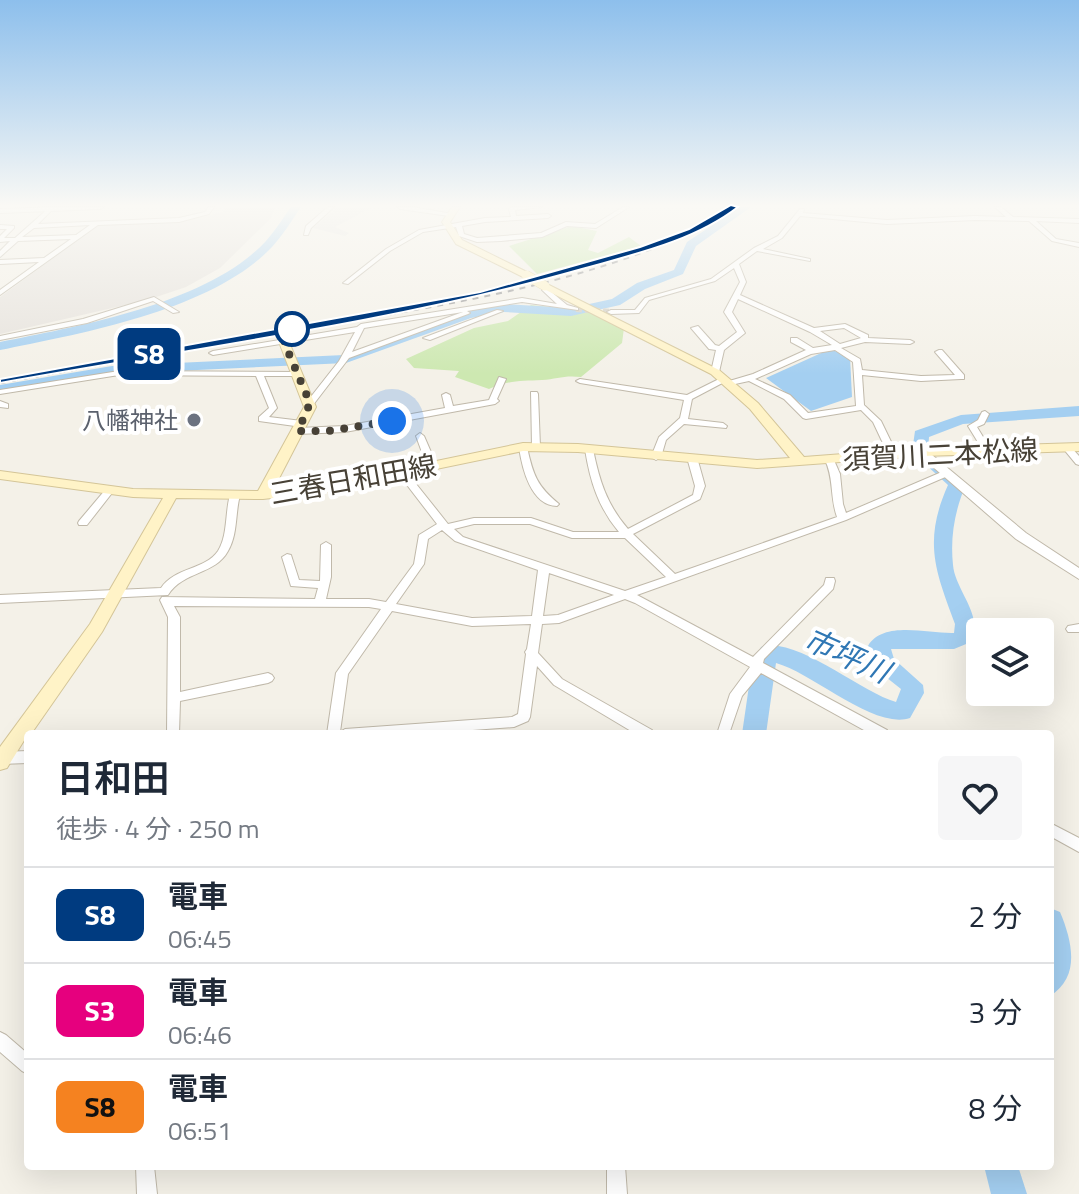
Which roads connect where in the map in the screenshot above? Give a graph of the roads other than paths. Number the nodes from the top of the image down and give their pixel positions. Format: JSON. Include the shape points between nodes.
{"nodes":[{"id":1,"x":39,"y":263,"type":"edge"},
{"id":2,"x":374,"y":263,"type":"edge"},
{"id":3,"x":501,"y":263,"type":"edge"},
{"id":4,"x":739,"y":263,"type":"edge"},
{"id":5,"x":736,"y":265,"type":"junction"},
{"id":6,"x":346,"y":283,"type":"dead end"},
{"id":7,"x":548,"y":287,"type":"junction"},
{"id":8,"x":0,"y":293,"type":"edge"},
{"id":9,"x":737,"y":296,"type":"junction"},
{"id":10,"x":495,"y":307,"type":"junction"},
{"id":11,"x":565,"y":307,"type":"junction"},
{"id":12,"x":576,"y":309,"type":"tunnel mouth"},
{"id":13,"x":175,"y":312,"type":"dead end"},
{"id":14,"x":611,"y":312,"type":"tunnel mouth"},
{"id":15,"x":445,"y":326,"type":"junction"},
{"id":16,"x":695,"y":328,"type":"dead end"},
{"id":17,"x":357,"y":329,"type":"junction"},
{"id":18,"x":813,"y":330,"type":"junction"},
{"id":19,"x":0,"y":338,"type":"edge"},
{"id":20,"x":427,"y":338,"type":"dead end"},
{"id":21,"x":794,"y":340,"type":"dead end"},
{"id":22,"x":865,"y":340,"type":"junction"},
{"id":23,"x":284,"y":342,"type":"junction"},
{"id":24,"x":910,"y":342,"type":"dead end"},
{"id":25,"x":835,"y":347,"type":"junction"},
{"id":26,"x":720,"y":349,"type":"junction"},
{"id":27,"x":812,"y":351,"type":"junction"},
{"id":28,"x":939,"y":352,"type":"dead end"},
{"id":29,"x":213,"y":353,"type":"dead end"},
{"id":30,"x":347,"y":356,"type":"junction"},
{"id":31,"x":858,"y":372,"type":"junction"},
{"id":32,"x":297,"y":374,"type":"junction"},
{"id":33,"x":260,"y":375,"type":"junction"},
{"id":34,"x":502,"y":379,"type":"dead end"},
{"id":35,"x":723,"y":379,"type":"junction"},
{"id":36,"x":752,"y":380,"type":"junction"},
{"id":37,"x":580,"y":381,"type":"dead end"},
{"id":38,"x":0,"y":392,"type":"edge"},
{"id":39,"x":534,"y":394,"type":"dead end"},
{"id":40,"x":446,"y":395,"type":"dead end"},
{"id":41,"x":688,"y":398,"type":"junction"},
{"id":42,"x":310,"y":403,"type":"junction"},
{"id":43,"x":860,"y":406,"type":"junction"},
{"id":44,"x":450,"y":410,"type":"junction"},
{"id":45,"x":985,"y":414,"type":"dead end"},
{"id":46,"x":683,"y":421,"type":"junction"},
{"id":47,"x":723,"y":426,"type":"dead end"},
{"id":48,"x":300,"y":428,"type":"junction"},
{"id":49,"x":420,"y":436,"type":"dead end"},
{"id":50,"x":530,"y":447,"type":"junction"},
{"id":51,"x":1072,"y":447,"type":"edge"},
{"id":52,"x":589,"y":449,"type":"junction"},
{"id":53,"x":987,"y":450,"type":"junction"},
{"id":54,"x":922,"y":452,"type":"junction"},
{"id":55,"x":892,"y":454,"type":"junction"},
{"id":56,"x":656,"y":457,"type":"junction"},
{"id":57,"x":830,"y":460,"type":"junction"},
{"id":58,"x":693,"y":461,"type":"junction"},
{"id":59,"x":801,"y":462,"type":"junction"},
{"id":60,"x":1079,"y":462,"type":"edge"},
{"id":61,"x":432,"y":466,"type":"junction"},
{"id":62,"x":402,"y":472,"type":"junction"},
{"id":63,"x":947,"y":473,"type":"junction"},
{"id":64,"x":0,"y":475,"type":"edge"},
{"id":65,"x":109,"y":491,"type":"junction"},
{"id":66,"x":171,"y":495,"type":"junction"},
{"id":67,"x":235,"y":495,"type":"junction"},
{"id":68,"x":263,"y":495,"type":"junction"},
{"id":69,"x":554,"y":504,"type":"dead end"},
{"id":70,"x":843,"y":518,"type":"junction"},
{"id":71,"x":83,"y":523,"type":"dead end"},
{"id":72,"x":444,"y":526,"type":"junction"},
{"id":73,"x":626,"y":534,"type":"junction"},
{"id":74,"x":326,"y":545,"type":"dead end"},
{"id":75,"x":287,"y":557,"type":"dead end"},
{"id":76,"x":544,"y":567,"type":"junction"},
{"id":77,"x":1079,"y":574,"type":"edge"},
{"id":78,"x":672,"y":577,"type":"junction"},
{"id":79,"x":830,"y":581,"type":"dead end"},
{"id":80,"x":325,"y":585,"type":"junction"},
{"id":81,"x":118,"y":592,"type":"junction"},
{"id":82,"x":627,"y":595,"type":"junction"},
{"id":83,"x":167,"y":597,"type":"junction"},
{"id":84,"x":0,"y":599,"type":"edge"},
{"id":85,"x":319,"y":604,"type":"junction"},
{"id":86,"x":391,"y":607,"type":"junction"},
{"id":87,"x":534,"y":621,"type":"junction"},
{"id":88,"x":531,"y":652,"type":"junction"},
{"id":89,"x":756,"y":665,"type":"junction"},
{"id":90,"x":268,"y":678,"type":"dead end"},
{"id":91,"x":173,"y":698,"type":"junction"},
{"id":92,"x":173,"y":730,"type":"edge"},
{"id":93,"x":334,"y":730,"type":"edge"},
{"id":94,"x":401,"y":730,"type":"edge"},
{"id":95,"x":640,"y":730,"type":"edge"},
{"id":96,"x":724,"y":730,"type":"edge"},
{"id":97,"x":875,"y":730,"type":"edge"},
{"id":98,"x":24,"y":757,"type":"edge"},
{"id":99,"x":1,"y":759,"type":"edge"},
{"id":100,"x":1054,"y":831,"type":"edge"},
{"id":101,"x":1079,"y":845,"type":"edge"},
{"id":102,"x":0,"y":1041,"type":"edge"},
{"id":103,"x":24,"y":1062,"type":"edge"},
{"id":104,"x":143,"y":1170,"type":"edge"},
{"id":105,"x":616,"y":1170,"type":"edge"},
{"id":106,"x":147,"y":1194,"type":"edge"},
{"id":107,"x":617,"y":1194,"type":"edge"}],
"edges":[{"from":1,"to":8,"type":"street"},
{"from":2,"to":6,"type":"street"},
{"from":3,"to":7,"type":"main road","bridge":true},
{"from":4,"to":5,"type":"street"},
{"from":5,"to":9,"type":"street","via":[[743,276]]},
{"from":5,"to":14,"type":"street","via":[[709,283],[647,299],[637,312]]},
{"from":7,"to":11,"type":"street","via":[[545,290]]},
{"from":7,"to":35,"type":"main road"},
{"from":9,"to":18,"type":"street"},
{"from":9,"to":26,"type":"street","via":[[728,311],[741,335]]},
{"from":10,"to":11,"type":"street","via":[[522,300]]},
{"from":10,"to":15,"type":"street"},
{"from":10,"to":17,"type":"street"},
{"from":11,"to":12,"type":"street"},
{"from":13,"to":19,"type":"street","via":[[154,299],[84,321]]},
{"from":15,"to":20,"type":"street"},
{"from":15,"to":30,"type":"street"},
{"from":16,"to":26,"type":"street"},
{"from":17,"to":23,"type":"street"},
{"from":17,"to":30,"type":"street"},
{"from":18,"to":22,"type":"street","via":[[848,326]]},
{"from":18,"to":25,"type":"street"},
{"from":21,"to":27,"type":"street"},
{"from":22,"to":24,"type":"street"},
{"from":22,"to":25,"type":"street"},
{"from":23,"to":29,"type":"street"},
{"from":23,"to":32,"type":"main road"},
{"from":25,"to":27,"type":"street"},
{"from":25,"to":31,"type":"street","via":[[852,355]]},
{"from":26,"to":35,"type":"street"},
{"from":27,"to":36,"type":"street"},
{"from":28,"to":31,"type":"street","via":[[961,377],[913,381]]},
{"from":30,"to":42,"type":"street"},
{"from":31,"to":43,"type":"street"},
{"from":32,"to":33,"type":"street"},
{"from":32,"to":42,"type":"main road"},
{"from":33,"to":38,"type":"street","via":[[110,373]]},
{"from":33,"to":48,"type":"street","via":[[273,408],[262,419]]},
{"from":34,"to":44,"type":"street","via":[[494,401]]},
{"from":35,"to":36,"type":"street"},
{"from":35,"to":41,"type":"street"},
{"from":35,"to":59,"type":"main road"},
{"from":36,"to":43,"type":"street","via":[[787,397],[806,416]]},
{"from":37,"to":41,"type":"street"},
{"from":39,"to":50,"type":"street"},
{"from":40,"to":44,"type":"street"},
{"from":41,"to":46,"type":"street"},
{"from":42,"to":48,"type":"main road"},
{"from":43,"to":55,"type":"street","via":[[877,421]]},
{"from":44,"to":48,"type":"street","via":[[345,429]]},
{"from":45,"to":53,"type":"street","via":[[972,426]]},
{"from":46,"to":47,"type":"street"},
{"from":46,"to":56,"type":"street","via":[[662,439]]},
{"from":48,"to":68,"type":"main road"},
{"from":49,"to":61,"type":"street"},
{"from":50,"to":52,"type":"main road","name":"三春日和田線"},
{"from":50,"to":61,"type":"main road","name":"三春日和田線"},
{"from":50,"to":69,"type":"street","via":[[533,480]]},
{"from":51,"to":53,"type":"main road","name":"須賀川二本松線"},
{"from":51,"to":60,"type":"street"},
{"from":52,"to":56,"type":"main road","name":"三春日和田線"},
{"from":52,"to":73,"type":"street","via":[[599,499]]},
{"from":53,"to":54,"type":"main road","name":"須賀川二本松線"},
{"from":54,"to":55,"type":"main road","name":"須賀川二本松線"},
{"from":54,"to":63,"type":"street"},
{"from":55,"to":57,"type":"main road","name":"須賀川二本松線"},
{"from":56,"to":58,"type":"main road","name":"三春日和田線"},
{"from":57,"to":59,"type":"main road","name":"須賀川二本松線"},
{"from":57,"to":70,"type":"street","via":[[839,475]]},
{"from":58,"to":59,"type":"main road","name":"三春日和田線"},
{"from":58,"to":73,"type":"street","via":[[700,486],[697,497]]},
{"from":61,"to":62,"type":"main road","name":"三春日和田線"},
{"from":62,"to":68,"type":"main road","name":"三春日和田線"},
{"from":62,"to":72,"type":"street"},
{"from":63,"to":70,"type":"street"},
{"from":63,"to":77,"type":"street","via":[[1036,548]]},
{"from":64,"to":65,"type":"main road"},
{"from":65,"to":66,"type":"main road"},
{"from":65,"to":71,"type":"street"},
{"from":66,"to":67,"type":"main road","name":"三春日和田線"},
{"from":66,"to":81,"type":"main road"},
{"from":67,"to":68,"type":"main road","name":"三春日和田線"},
{"from":67,"to":83,"type":"street","via":[[220,557],[173,580]]},
{"from":70,"to":78,"type":"street"},
{"from":72,"to":73,"type":"street","via":[[531,521],[572,535]]},
{"from":72,"to":76,"type":"street","via":[[459,539]]},
{"from":72,"to":86,"type":"street","via":[[423,537],[419,564]]},
{"from":73,"to":78,"type":"street"},
{"from":74,"to":80,"type":"street"},
{"from":75,"to":80,"type":"street","via":[[295,583]]},
{"from":76,"to":82,"type":"street"},
{"from":76,"to":87,"type":"street"},
{"from":78,"to":82,"type":"street"},
{"from":79,"to":89,"type":"street"},
{"from":80,"to":85,"type":"street"},
{"from":81,"to":83,"type":"street"},
{"from":81,"to":84,"type":"street"},
{"from":81,"to":99,"type":"main road"},
{"from":82,"to":87,"type":"street","via":[[559,619]]},
{"from":82,"to":89,"type":"street"},
{"from":83,"to":85,"type":"street"},
{"from":83,"to":91,"type":"street","via":[[175,635]]},
{"from":85,"to":86,"type":"street"},
{"from":86,"to":87,"type":"street","via":[[462,622]]},
{"from":86,"to":93,"type":"street","via":[[342,673]]},
{"from":87,"to":88,"type":"street"},
{"from":88,"to":94,"type":"street","via":[[524,717]]},
{"from":88,"to":95,"type":"street","via":[[558,682]]},
{"from":89,"to":96,"type":"street","via":[[736,694]]},
{"from":89,"to":97,"type":"street"},
{"from":90,"to":91,"type":"street"},
{"from":91,"to":92,"type":"street"},
{"from":98,"to":99,"type":"street"},
{"from":100,"to":101,"type":"street"},
{"from":102,"to":103,"type":"street"},
{"from":104,"to":106,"type":"street"},
{"from":105,"to":107,"type":"street"}]}
